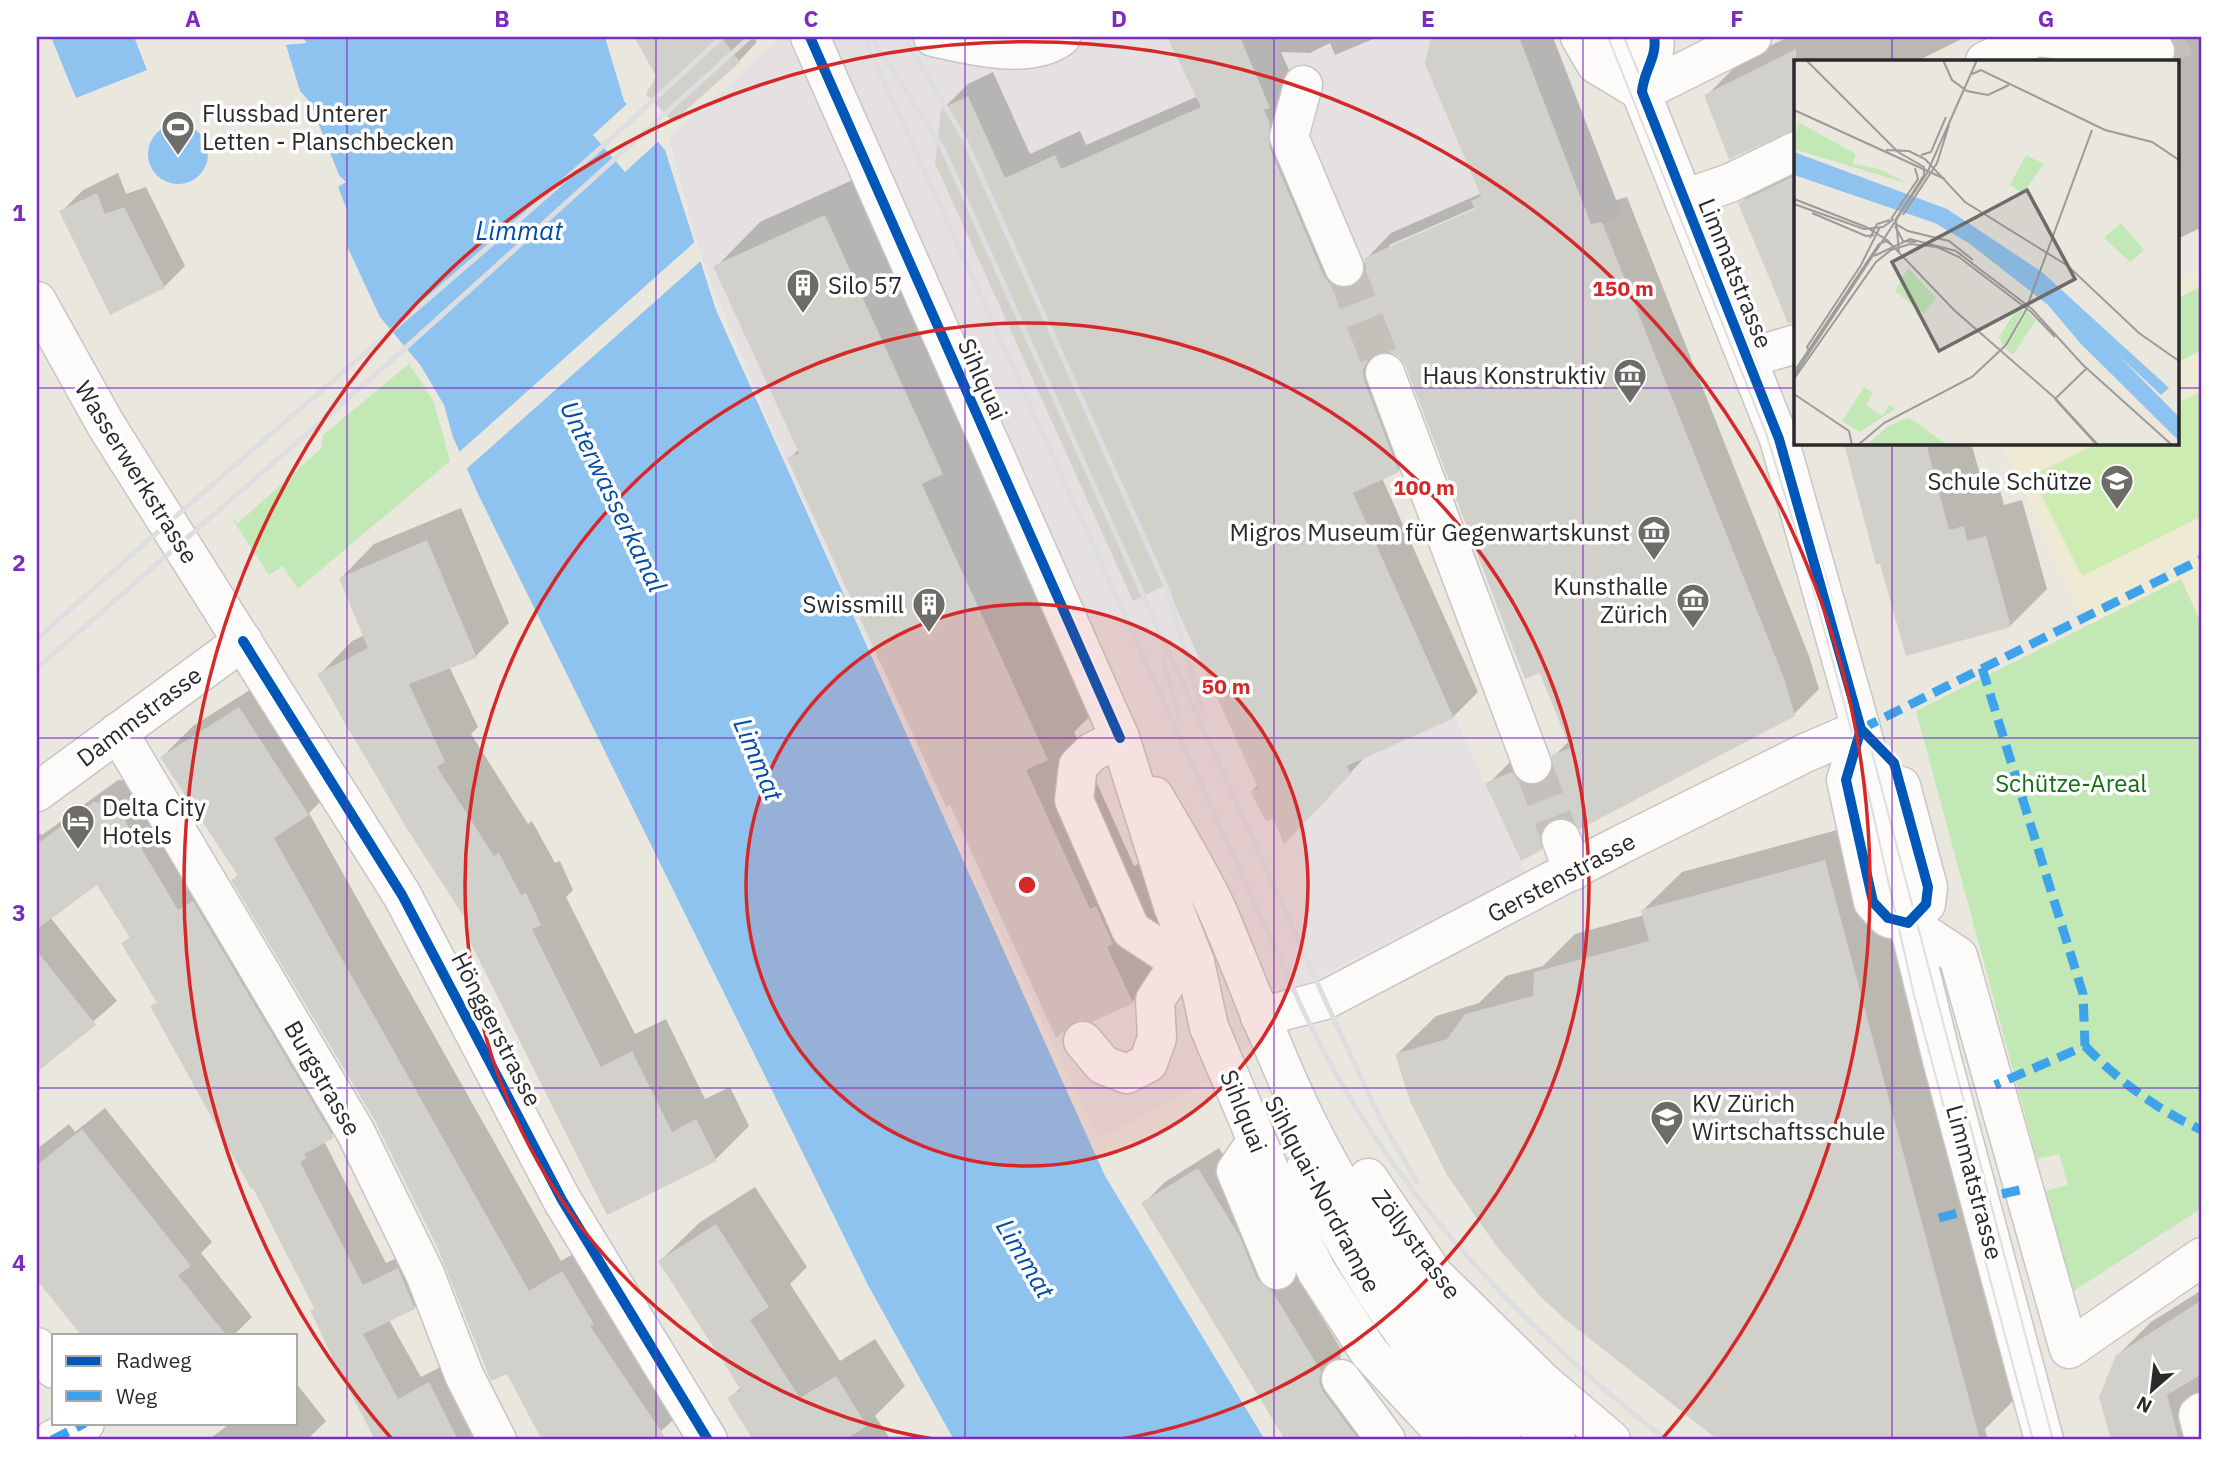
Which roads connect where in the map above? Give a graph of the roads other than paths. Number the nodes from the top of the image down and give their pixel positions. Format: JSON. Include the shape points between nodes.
{"nodes":[{"id":1,"x":810,"y":37,"type":"edge"},
{"id":2,"x":933,"y":37,"type":"edge"},
{"id":3,"x":1061,"y":37,"type":"edge"},
{"id":4,"x":1580,"y":37,"type":"edge"},
{"id":5,"x":1619,"y":37,"type":"edge"},
{"id":6,"x":1654,"y":37,"type":"edge"},
{"id":7,"x":1752,"y":37,"type":"edge"},
{"id":8,"x":2155,"y":51,"type":"tunnel mouth"},
{"id":9,"x":1987,"y":60,"type":"edge"},
{"id":10,"x":1303,"y":85,"type":"dead end"},
{"id":11,"x":1642,"y":92,"type":"junction"},
{"id":12,"x":1794,"y":152,"type":"edge"},
{"id":13,"x":1684,"y":199,"type":"junction"},
{"id":14,"x":1344,"y":267,"type":"tunnel mouth"},
{"id":15,"x":37,"y":302,"type":"edge"},
{"id":16,"x":1794,"y":345,"type":"edge"},
{"id":17,"x":1748,"y":358,"type":"junction"},
{"id":18,"x":1385,"y":373,"type":"tunnel mouth"},
{"id":19,"x":243,"y":640,"type":"junction"},
{"id":20,"x":1861,"y":729,"type":"junction"},
{"id":21,"x":118,"y":732,"type":"junction"},
{"id":22,"x":1120,"y":738,"type":"junction"},
{"id":23,"x":1532,"y":764,"type":"tunnel mouth"},
{"id":24,"x":37,"y":792,"type":"edge"},
{"id":25,"x":1908,"y":923,"type":"junction"},
{"id":26,"x":1195,"y":962,"type":"junction"},
{"id":27,"x":1259,"y":1017,"type":"junction"},
{"id":28,"x":1083,"y":1041,"type":"dead end"},
{"id":29,"x":1256,"y":1142,"type":"junction"},
{"id":30,"x":2202,"y":1256,"type":"edge"},
{"id":31,"x":1277,"y":1270,"type":"dead end"},
{"id":32,"x":37,"y":1346,"type":"edge"},
{"id":33,"x":52,"y":1366,"type":"edge"},
{"id":34,"x":1341,"y":1379,"type":"dead end"},
{"id":35,"x":2202,"y":1412,"type":"edge"},
{"id":36,"x":83,"y":1424,"type":"edge"},
{"id":37,"x":98,"y":1424,"type":"edge"},
{"id":38,"x":2202,"y":1431,"type":"edge"},
{"id":39,"x":52,"y":1440,"type":"edge"},
{"id":40,"x":110,"y":1440,"type":"edge"},
{"id":41,"x":497,"y":1440,"type":"edge"},
{"id":42,"x":708,"y":1440,"type":"edge"},
{"id":43,"x":1386,"y":1440,"type":"edge"},
{"id":44,"x":1451,"y":1440,"type":"edge"},
{"id":45,"x":1502,"y":1440,"type":"edge"},
{"id":46,"x":1556,"y":1440,"type":"edge"},
{"id":47,"x":1611,"y":1440,"type":"edge"},
{"id":48,"x":2044,"y":1440,"type":"edge"}],
"edges":[{"from":1,"to":22,"type":"street","name":"Sihlquai"},
{"from":2,"to":3,"type":"street","via":[[1002,48],[1039,48]]},
{"from":4,"to":11,"type":"street","via":[[1596,64]]},
{"from":5,"to":11,"type":"street","name":"Limmatstrasse"},
{"from":6,"to":11,"type":"street","via":[[1656,48]]},
{"from":7,"to":11,"type":"street"},
{"from":8,"to":9,"type":"street","via":[[2036,37]]},
{"from":10,"to":14,"type":"street","via":[[1289,137]]},
{"from":11,"to":13,"type":"street","name":"Limmatstrasse"},
{"from":12,"to":13,"type":"street"},
{"from":13,"to":17,"type":"street","name":"Limmatstrasse"},
{"from":15,"to":19,"type":"street","name":"Wasserwerkstrasse","via":[[84,389]]},
{"from":16,"to":17,"type":"street"},
{"from":17,"to":20,"type":"street","name":"Limmatstrasse","via":[[1779,439]]},
{"from":18,"to":23,"type":"street"},
{"from":19,"to":21,"type":"street","name":"Dammstrasse"},
{"from":19,"to":42,"type":"street","name":"Hönggerstrasse","via":[[402,895],[562,1200]]},
{"from":20,"to":25,"type":"street","name":"Limmatstrasse","via":[[1894,763],[1926,876],[1926,904]]},
{"from":20,"to":25,"type":"street","via":[[1846,780],[1873,902],[1888,918]]},
{"from":20,"to":27,"type":"street","name":"Gerstenstrasse","via":[[1567,855],[1325,1000]]},
{"from":21,"to":24,"type":"street","name":"Dammstrasse"},
{"from":21,"to":41,"type":"street","name":"Burgstrasse","via":[[355,1131],[425,1273],[464,1375]]},
{"from":22,"to":26,"type":"street","name":"Sihlquai"},
{"from":22,"to":26,"type":"street","via":[[1092,752],[1078,766],[1074,800],[1131,930],[1166,953]]},
{"from":22,"to":27,"type":"street","name":"Sihlquai","via":[[1217,911]]},
{"from":25,"to":30,"type":"street","via":[[1958,956],[2069,1349]]},
{"from":25,"to":48,"type":"street","name":"Limmatstrasse"},
{"from":26,"to":28,"type":"street","via":[[1172,974],[1155,1000],[1157,1038],[1148,1063],[1127,1074],[1103,1065]]},
{"from":26,"to":29,"type":"street","name":"Sihlquai","via":[[1209,1027]]},
{"from":26,"to":45,"type":"street","name":"Sihlquai-Nordrampe","via":[[1240,1031],[1336,1229],[1376,1297],[1469,1411]]},
{"from":27,"to":46,"type":"street","via":[[1308,1123],[1394,1269],[1482,1374]]},
{"from":27,"to":47,"type":"street","name":"Zöllystrasse","via":[[1313,1087],[1336,1131],[1434,1275],[1543,1382]]},
{"from":29,"to":31,"type":"street","via":[[1236,1171]]},
{"from":29,"to":44,"type":"street","name":"Sihlquai","via":[[1317,1272],[1368,1352]]},
{"from":32,"to":33,"type":"street"},
{"from":34,"to":43,"type":"street"},
{"from":35,"to":38,"type":"street","via":[[2198,1415]]},
{"from":36,"to":39,"type":"street"},
{"from":37,"to":40,"type":"street"}]}
